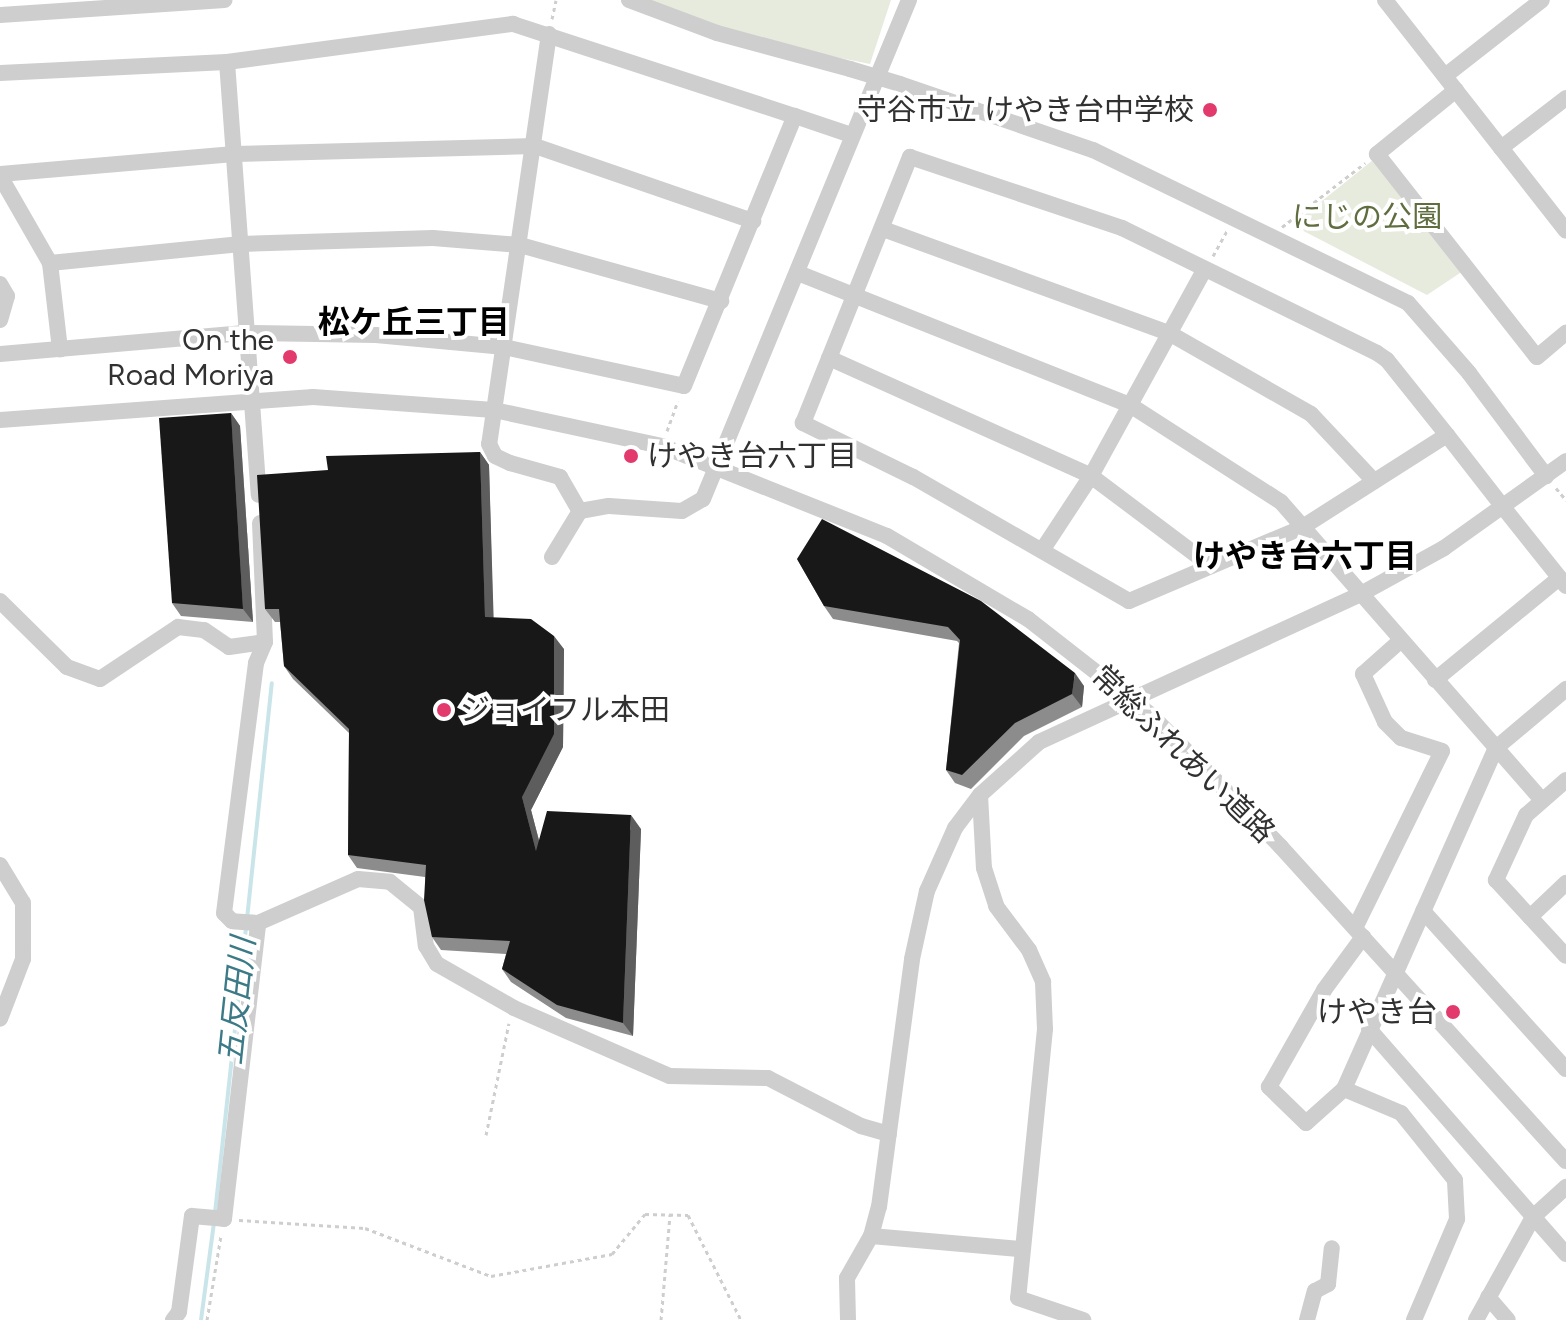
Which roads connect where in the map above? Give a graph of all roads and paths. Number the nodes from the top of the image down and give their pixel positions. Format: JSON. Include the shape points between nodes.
{"nodes":[{"id":1,"x":224,"y":0,"type":"edge"},
{"id":2,"x":556,"y":0,"type":"edge"},
{"id":3,"x":629,"y":0,"type":"edge"},
{"id":4,"x":909,"y":0,"type":"edge"},
{"id":5,"x":1542,"y":0,"type":"edge"},
{"id":6,"x":1388,"y":1,"type":"edge"},
{"id":7,"x":0,"y":15,"type":"edge"},
{"id":8,"x":549,"y":34,"type":"junction"},
{"id":9,"x":227,"y":62,"type":"junction"},
{"id":10,"x":0,"y":73,"type":"edge"},
{"id":11,"x":1445,"y":76,"type":"junction"},
{"id":12,"x":1456,"y":90,"type":"junction"},
{"id":13,"x":1566,"y":98,"type":"edge"},
{"id":14,"x":795,"y":116,"type":"junction"},
{"id":15,"x":851,"y":135,"type":"junction"},
{"id":16,"x":535,"y":146,"type":"junction"},
{"id":17,"x":1501,"y":148,"type":"junction"},
{"id":18,"x":234,"y":154,"type":"junction"},
{"id":19,"x":1377,"y":154,"type":"junction"},
{"id":20,"x":0,"y":175,"type":"edge"},
{"id":21,"x":1234,"y":218,"type":"junction"},
{"id":22,"x":753,"y":221,"type":"junction"},
{"id":23,"x":1564,"y":224,"type":"edge"},
{"id":24,"x":883,"y":229,"type":"junction"},
{"id":25,"x":1269,"y":236,"type":"junction"},
{"id":26,"x":241,"y":244,"type":"junction"},
{"id":27,"x":520,"y":245,"type":"junction"},
{"id":28,"x":50,"y":263,"type":"junction"},
{"id":29,"x":1205,"y":269,"type":"junction"},
{"id":30,"x":798,"y":273,"type":"junction"},
{"id":31,"x":0,"y":284,"type":"edge"},
{"id":32,"x":855,"y":296,"type":"junction"},
{"id":33,"x":721,"y":301,"type":"junction"},
{"id":34,"x":0,"y":320,"type":"edge"},
{"id":35,"x":247,"y":333,"type":"junction"},
{"id":36,"x":1169,"y":333,"type":"junction"},
{"id":37,"x":1566,"y":333,"type":"edge"},
{"id":38,"x":504,"y":347,"type":"junction"},
{"id":39,"x":60,"y":349,"type":"junction"},
{"id":40,"x":0,"y":354,"type":"edge"},
{"id":41,"x":829,"y":358,"type":"junction"},
{"id":42,"x":684,"y":386,"type":"junction"},
{"id":43,"x":250,"y":399,"type":"junction"},
{"id":44,"x":1130,"y":405,"type":"junction"},
{"id":45,"x":494,"y":410,"type":"junction"},
{"id":46,"x":0,"y":420,"type":"edge"},
{"id":47,"x":1447,"y":435,"type":"junction"},
{"id":48,"x":662,"y":446,"type":"junction"},
{"id":49,"x":1566,"y":461,"type":"edge"},
{"id":50,"x":717,"y":464,"type":"junction"},
{"id":51,"x":1091,"y":476,"type":"junction"},
{"id":52,"x":1546,"y":476,"type":"junction"},
{"id":53,"x":1374,"y":481,"type":"junction"},
{"id":54,"x":1503,"y":507,"type":"junction"},
{"id":55,"x":580,"y":511,"type":"junction"},
{"id":56,"x":1301,"y":528,"type":"junction"},
{"id":57,"x":1043,"y":549,"type":"junction"},
{"id":58,"x":552,"y":557,"type":"dead end"},
{"id":59,"x":1211,"y":566,"type":"junction"},
{"id":60,"x":1563,"y":582,"type":"edge"},
{"id":61,"x":1359,"y":595,"type":"junction"},
{"id":62,"x":0,"y":601,"type":"edge"},
{"id":63,"x":1400,"y":641,"type":"junction"},
{"id":64,"x":265,"y":642,"type":"junction"},
{"id":65,"x":1435,"y":680,"type":"junction"},
{"id":66,"x":1566,"y":689,"type":"edge"},
{"id":67,"x":1131,"y":698,"type":"junction"},
{"id":68,"x":1496,"y":748,"type":"junction"},
{"id":69,"x":1566,"y":780,"type":"edge"},
{"id":70,"x":980,"y":795,"type":"junction"},
{"id":71,"x":1541,"y":799,"type":"junction"},
{"id":72,"x":0,"y":865,"type":"edge"},
{"id":73,"x":1566,"y":883,"type":"edge"},
{"id":74,"x":1423,"y":911,"type":"junction"},
{"id":75,"x":1530,"y":917,"type":"junction"},
{"id":76,"x":258,"y":923,"type":"junction"},
{"id":77,"x":1359,"y":932,"type":"junction"},
{"id":78,"x":1566,"y":956,"type":"edge"},
{"id":79,"x":1396,"y":973,"type":"junction"},
{"id":80,"x":514,"y":1008,"type":"junction"},
{"id":81,"x":0,"y":1019,"type":"edge"},
{"id":82,"x":1369,"y":1029,"type":"junction"},
{"id":83,"x":1566,"y":1069,"type":"edge"},
{"id":84,"x":1344,"y":1089,"type":"junction"},
{"id":85,"x":889,"y":1134,"type":"junction"},
{"id":86,"x":486,"y":1135,"type":"dead end"},
{"id":87,"x":1566,"y":1161,"type":"edge"},
{"id":88,"x":1566,"y":1187,"type":"edge"},
{"id":89,"x":670,"y":1214,"type":"junction"},
{"id":90,"x":1533,"y":1217,"type":"junction"},
{"id":91,"x":224,"y":1219,"type":"junction"},
{"id":92,"x":871,"y":1236,"type":"junction"},
{"id":93,"x":1332,"y":1248,"type":"dead end"},
{"id":94,"x":1019,"y":1249,"type":"junction"},
{"id":95,"x":1566,"y":1254,"type":"edge"},
{"id":96,"x":1488,"y":1297,"type":"junction"},
{"id":97,"x":173,"y":1320,"type":"edge"},
{"id":98,"x":207,"y":1320,"type":"edge"},
{"id":99,"x":661,"y":1320,"type":"edge"},
{"id":100,"x":741,"y":1320,"type":"edge"},
{"id":101,"x":848,"y":1320,"type":"edge"},
{"id":102,"x":1083,"y":1320,"type":"edge"},
{"id":103,"x":1307,"y":1320,"type":"edge"},
{"id":104,"x":1414,"y":1320,"type":"edge"},
{"id":105,"x":1476,"y":1320,"type":"edge"},
{"id":106,"x":1508,"y":1320,"type":"edge"}],
"edges":[{"from":1,"to":7,"type":"street"},
{"from":2,"to":8,"type":"path"},
{"from":3,"to":21,"type":"street","bridge":true,"via":[[717,33],[900,84],[1093,150]]},
{"from":4,"to":15,"type":"street"},
{"from":5,"to":11,"type":"street"},
{"from":6,"to":11,"type":"street"},
{"from":8,"to":9,"type":"street","via":[[513,24]]},
{"from":8,"to":14,"type":"street"},
{"from":8,"to":16,"type":"street"},
{"from":9,"to":10,"type":"street"},
{"from":9,"to":18,"type":"street"},
{"from":11,"to":12,"type":"street"},
{"from":12,"to":17,"type":"street"},
{"from":12,"to":19,"type":"street"},
{"from":13,"to":17,"type":"street"},
{"from":14,"to":15,"type":"street"},
{"from":14,"to":22,"type":"street"},
{"from":15,"to":30,"type":"street"},
{"from":16,"to":18,"type":"street"},
{"from":16,"to":22,"type":"street"},
{"from":16,"to":27,"type":"street"},
{"from":17,"to":23,"type":"street"},
{"from":18,"to":20,"type":"street"},
{"from":18,"to":26,"type":"street"},
{"from":19,"to":25,"type":"path"},
{"from":19,"to":37,"type":"street","via":[[1537,357]]},
{"from":20,"to":28,"type":"street"},
{"from":21,"to":25,"type":"street"},
{"from":21,"to":29,"type":"path"},
{"from":22,"to":33,"type":"street"},
{"from":24,"to":29,"type":"street","via":[[910,157],[1122,228]]},
{"from":24,"to":32,"type":"street"},
{"from":24,"to":36,"type":"street"},
{"from":25,"to":52,"type":"street","via":[[1408,303],[1469,373]]},
{"from":26,"to":27,"type":"street","via":[[433,238]]},
{"from":26,"to":28,"type":"street"},
{"from":26,"to":35,"type":"street"},
{"from":27,"to":33,"type":"street"},
{"from":27,"to":38,"type":"street"},
{"from":28,"to":39,"type":"street"},
{"from":29,"to":36,"type":"street"},
{"from":29,"to":47,"type":"street","via":[[1377,353]]},
{"from":30,"to":32,"type":"street"},
{"from":30,"to":50,"type":"street"},
{"from":31,"to":34,"type":"street","via":[[7,296]]},
{"from":32,"to":41,"type":"street"},
{"from":32,"to":44,"type":"street"},
{"from":33,"to":42,"type":"street"},
{"from":35,"to":38,"type":"street","via":[[376,335]]},
{"from":35,"to":39,"type":"street"},
{"from":35,"to":43,"type":"street"},
{"from":36,"to":44,"type":"street"},
{"from":36,"to":53,"type":"street","via":[[1311,414]]},
{"from":38,"to":42,"type":"street"},
{"from":38,"to":45,"type":"street"},
{"from":39,"to":40,"type":"street"},
{"from":41,"to":51,"type":"street"},
{"from":41,"to":57,"type":"street","via":[[803,423]]},
{"from":42,"to":48,"type":"path"},
{"from":43,"to":45,"type":"street","name":"常総ふれあい道路","via":[[375,398]]},
{"from":43,"to":46,"type":"street","name":"常総ふれあい道路"},
{"from":43,"to":64,"type":"street"},
{"from":44,"to":51,"type":"street"},
{"from":44,"to":56,"type":"street","via":[[1281,502]]},
{"from":45,"to":48,"type":"street","name":"常総ふれあい道路"},
{"from":45,"to":55,"type":"street","via":[[489,444],[495,456],[560,477]]},
{"from":47,"to":53,"type":"street"},
{"from":47,"to":54,"type":"street"},
{"from":48,"to":50,"type":"street","name":"常総ふれあい道路"},
{"from":49,"to":52,"type":"street"},
{"from":50,"to":55,"type":"street","via":[[699,503],[682,511],[609,506]]},
{"from":50,"to":67,"type":"street","name":"常総ふれあい道路","via":[[887,536],[963,578],[1028,619]]},
{"from":51,"to":57,"type":"street"},
{"from":51,"to":59,"type":"street"},
{"from":52,"to":54,"type":"street"},
{"from":53,"to":56,"type":"street"},
{"from":54,"to":60,"type":"street"},
{"from":54,"to":61,"type":"street","via":[[1444,548]]},
{"from":55,"to":58,"type":"street"},
{"from":56,"to":59,"type":"street"},
{"from":56,"to":61,"type":"street"},
{"from":57,"to":59,"type":"street","via":[[1129,601]]},
{"from":60,"to":65,"type":"street"},
{"from":61,"to":63,"type":"street"},
{"from":61,"to":67,"type":"street"},
{"from":62,"to":64,"type":"street","via":[[67,667],[100,679],[178,627],[204,630],[229,647]]},
{"from":63,"to":65,"type":"street"},
{"from":63,"to":77,"type":"street","via":[[1363,674],[1385,722],[1401,738],[1442,751]]},
{"from":64,"to":76,"type":"street","via":[[256,663],[224,913],[232,921]]},
{"from":65,"to":68,"type":"street"},
{"from":66,"to":68,"type":"street"},
{"from":67,"to":70,"type":"street","via":[[1039,742]]},
{"from":67,"to":77,"type":"street","name":"常総ふれあい道路","via":[[1220,783]]},
{"from":68,"to":71,"type":"street"},
{"from":68,"to":74,"type":"street"},
{"from":69,"to":71,"type":"street"},
{"from":70,"to":85,"type":"street","via":[[955,828],[927,891],[912,959]]},
{"from":70,"to":94,"type":"street","via":[[984,868],[996,906],[1029,950],[1043,982],[1045,1029]]},
{"from":71,"to":75,"type":"street","via":[[1526,815],[1496,880]]},
{"from":72,"to":81,"type":"street","via":[[23,903],[23,959]]},
{"from":73,"to":75,"type":"street"},
{"from":74,"to":79,"type":"street"},
{"from":74,"to":83,"type":"street"},
{"from":75,"to":78,"type":"street"},
{"from":76,"to":80,"type":"street","via":[[358,879],[390,882],[421,907],[426,946],[437,964]]},
{"from":76,"to":91,"type":"street"},
{"from":77,"to":79,"type":"street","name":"常総ふれあい道路"},
{"from":77,"to":84,"type":"street","via":[[1269,1087],[1306,1123]]},
{"from":79,"to":82,"type":"street"},
{"from":79,"to":87,"type":"street","name":"常総ふれあい道路"},
{"from":80,"to":85,"type":"street","via":[[670,1076],[768,1078],[861,1126]]},
{"from":80,"to":86,"type":"path"},
{"from":82,"to":84,"type":"street"},
{"from":82,"to":90,"type":"street"},
{"from":84,"to":104,"type":"street","via":[[1401,1113],[1455,1180],[1457,1219]]},
{"from":85,"to":92,"type":"street"},
{"from":88,"to":90,"type":"street"},
{"from":89,"to":91,"type":"path","via":[[645,1214],[612,1254],[491,1276],[365,1228]]},
{"from":89,"to":99,"type":"path"},
{"from":89,"to":100,"type":"path","via":[[688,1215]]},
{"from":90,"to":95,"type":"street"},
{"from":90,"to":96,"type":"street"},
{"from":91,"to":97,"type":"street","via":[[192,1216],[179,1312]]},
{"from":91,"to":98,"type":"path"},
{"from":92,"to":94,"type":"street"},
{"from":92,"to":101,"type":"street","via":[[847,1278]]},
{"from":93,"to":103,"type":"street","via":[[1328,1284],[1315,1291]]},
{"from":94,"to":102,"type":"street","via":[[1018,1298]]},
{"from":96,"to":105,"type":"street"},
{"from":96,"to":106,"type":"street"}]}
